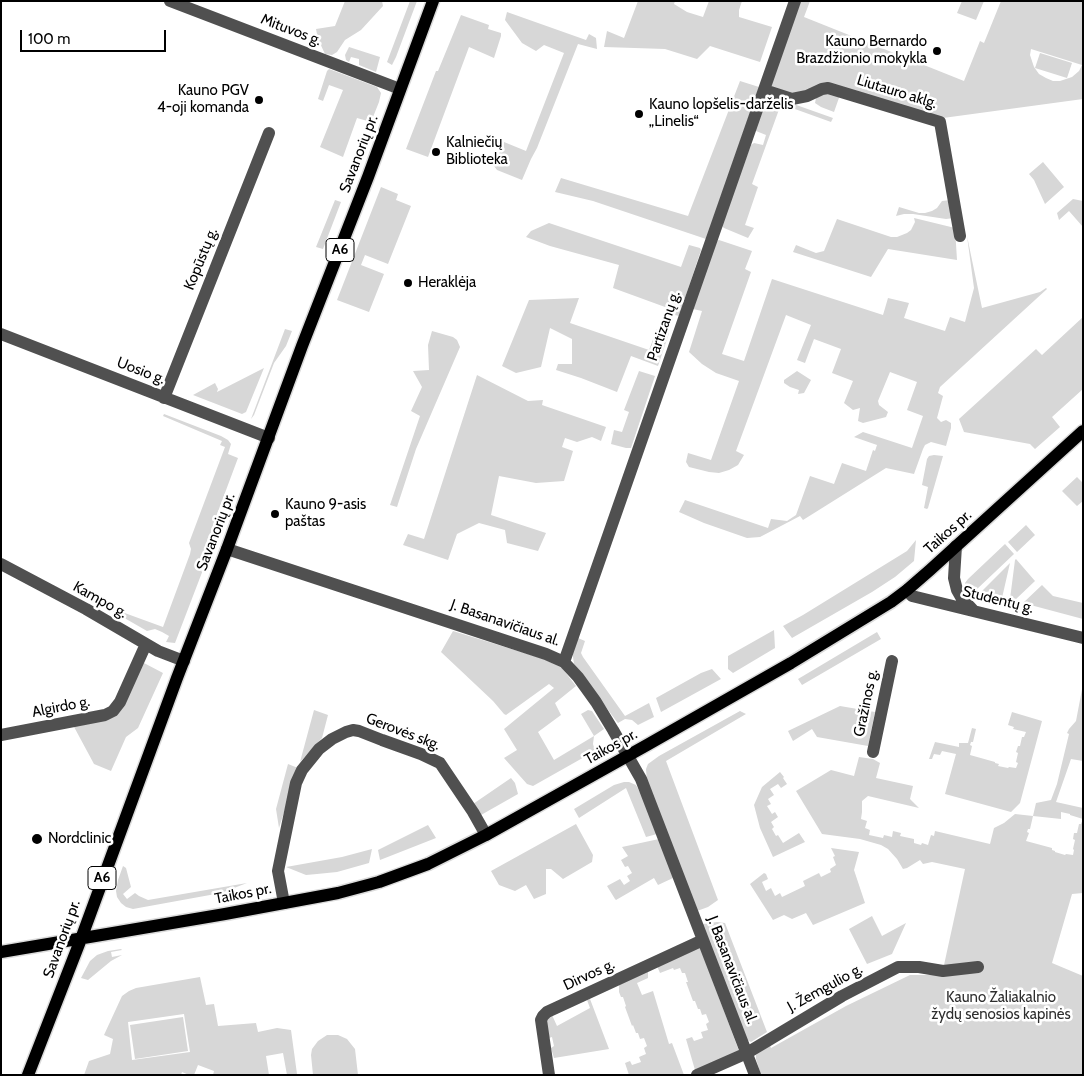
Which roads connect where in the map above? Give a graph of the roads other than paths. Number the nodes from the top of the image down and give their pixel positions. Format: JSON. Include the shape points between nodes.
{"nodes":[{"id":1,"x":170,"y":1,"type":"edge"},
{"id":2,"x":433,"y":1,"type":"edge"},
{"id":3,"x":795,"y":1,"type":"edge"},
{"id":4,"x":400,"y":89,"type":"junction"},
{"id":5,"x":764,"y":90,"type":"junction"},
{"id":6,"x":269,"y":133,"type":"dead end"},
{"id":7,"x":960,"y":236,"type":"dead end"},
{"id":8,"x":1,"y":334,"type":"edge"},
{"id":9,"x":164,"y":398,"type":"junction"},
{"id":10,"x":1083,"y":430,"type":"edge"},
{"id":11,"x":269,"y":438,"type":"junction"},
{"id":12,"x":956,"y":546,"type":"junction"},
{"id":13,"x":227,"y":549,"type":"junction"},
{"id":14,"x":1,"y":564,"type":"edge"},
{"id":15,"x":907,"y":590,"type":"junction"},
{"id":16,"x":973,"y":610,"type":"junction"},
{"id":17,"x":1083,"y":638,"type":"edge"},
{"id":18,"x":146,"y":644,"type":"junction"},
{"id":19,"x":184,"y":661,"type":"junction"},
{"id":20,"x":892,"y":661,"type":"dead end"},
{"id":21,"x":564,"y":662,"type":"junction"},
{"id":22,"x":1,"y":735,"type":"edge"},
{"id":23,"x":873,"y":752,"type":"dead end"},
{"id":24,"x":628,"y":756,"type":"junction"},
{"id":25,"x":486,"y":835,"type":"junction"},
{"id":26,"x":284,"y":903,"type":"junction"},
{"id":27,"x":80,"y":939,"type":"junction"},
{"id":28,"x":704,"y":940,"type":"junction"},
{"id":29,"x":1,"y":952,"type":"edge"},
{"id":30,"x":978,"y":967,"type":"dead end"},
{"id":31,"x":747,"y":1054,"type":"junction"},
{"id":32,"x":28,"y":1075,"type":"edge"},
{"id":33,"x":549,"y":1075,"type":"edge"},
{"id":34,"x":697,"y":1075,"type":"edge"},
{"id":35,"x":755,"y":1075,"type":"edge"}],
"edges":[{"from":1,"to":4,"type":"street","name":"Mituvos g."},
{"from":2,"to":4,"type":"main road","name":"Savanorių pr.","number":"A6"},
{"from":3,"to":5,"type":"street","name":"Partizanų g."},
{"from":4,"to":11,"type":"main road","name":"Savanorių pr.","number":"A6"},
{"from":5,"to":7,"type":"street","name":"Liutauro aklg.","via":[[792,100],[828,88],[940,122]]},
{"from":5,"to":21,"type":"street","name":"Partizanų g."},
{"from":6,"to":9,"type":"street","name":"Kopūstų g."},
{"from":8,"to":9,"type":"street","name":"Uosio g."},
{"from":9,"to":11,"type":"street","name":"Uosio g."},
{"from":10,"to":12,"type":"main road","name":"Taikos pr."},
{"from":11,"to":13,"type":"main road","name":"Savanorių pr.","number":"A6"},
{"from":12,"to":15,"type":"main road","name":"Taikos pr."},
{"from":12,"to":16,"type":"street","via":[[954,578],[957,590]]},
{"from":13,"to":19,"type":"main road","name":"Savanorių pr.","number":"A6"},
{"from":13,"to":21,"type":"street","name":"J. Basanavičiaus al."},
{"from":14,"to":18,"type":"street","name":"Kampo g."},
{"from":15,"to":16,"type":"street","name":"Studentų g.","via":[[912,596]]},
{"from":15,"to":24,"type":"main road","name":"Taikos pr.","via":[[776,672]]},
{"from":16,"to":17,"type":"street","name":"Studentų g."},
{"from":18,"to":19,"type":"street","name":"Kampo g."},
{"from":18,"to":22,"type":"street","name":"Algirdo g.","via":[[113,711]]},
{"from":19,"to":27,"type":"main road","name":"Savanorių pr.","number":"A6"},
{"from":20,"to":23,"type":"street","name":"Gražinos g."},
{"from":21,"to":24,"type":"street","name":"J. Basanavičiaus al.","via":[[596,702]]},
{"from":24,"to":25,"type":"main road","name":"Taikos pr."},
{"from":24,"to":28,"type":"street","name":"J. Basanavičiaus al.","via":[[641,779]]},
{"from":25,"to":26,"type":"main road","name":"Taikos pr.","via":[[398,875],[338,893]]},
{"from":25,"to":26,"type":"street","name":"Gerovės skg.","via":[[440,763],[359,730],[346,732],[319,749],[296,783],[278,871]]},
{"from":26,"to":27,"type":"main road","name":"Taikos pr."},
{"from":27,"to":29,"type":"main road","name":"Taikos pr."},
{"from":27,"to":32,"type":"main road","name":"Savanorių pr.","number":"A6"},
{"from":28,"to":31,"type":"street","name":"J. Basanavičiaus al."},
{"from":28,"to":33,"type":"street","name":"Dirvos g.","via":[[547,1012],[541,1020]]},
{"from":30,"to":31,"type":"street","name":"J. Žemgulio g.","via":[[943,970],[898,967],[842,996]]},
{"from":31,"to":34,"type":"street","name":"J. Žemgulio g."},
{"from":31,"to":35,"type":"street","name":"J. Basanavičiaus al."}]}
